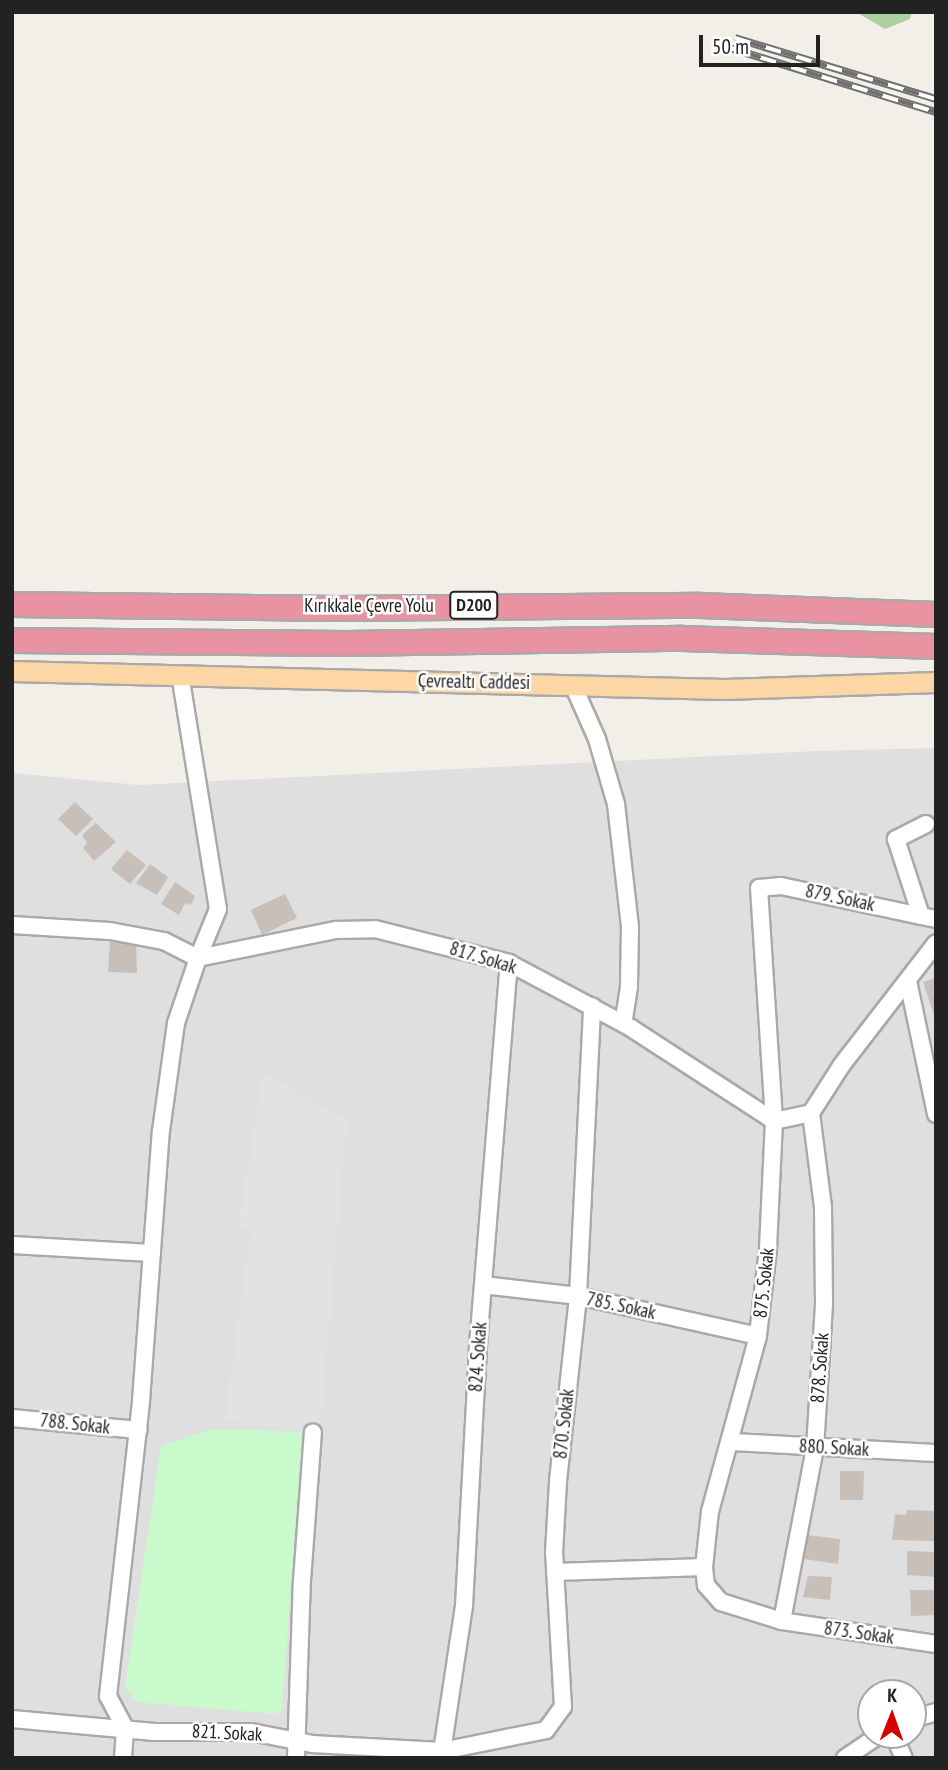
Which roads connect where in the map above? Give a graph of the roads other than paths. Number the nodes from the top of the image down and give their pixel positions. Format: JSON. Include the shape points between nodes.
{"nodes":[{"id":1,"x":12,"y":604,"type":"edge"},
{"id":2,"x":936,"y":614,"type":"edge"},
{"id":3,"x":12,"y":640,"type":"edge"},
{"id":4,"x":936,"y":646,"type":"edge"},
{"id":5,"x":12,"y":671,"type":"edge"},
{"id":6,"x":180,"y":675,"type":"junction"},
{"id":7,"x":936,"y":682,"type":"edge"},
{"id":8,"x":573,"y":685,"type":"junction"},
{"id":9,"x":926,"y":824,"type":"dead end"},
{"id":10,"x":759,"y":888,"type":"joint"},
{"id":11,"x":928,"y":917,"type":"edge"},
{"id":12,"x":12,"y":925,"type":"edge"},
{"id":13,"x":936,"y":943,"type":"edge"},
{"id":14,"x":198,"y":958,"type":"junction"},
{"id":15,"x":509,"y":963,"type":"junction"},
{"id":16,"x":908,"y":981,"type":"junction"},
{"id":17,"x":592,"y":1006,"type":"junction"},
{"id":18,"x":622,"y":1024,"type":"junction"},
{"id":19,"x":933,"y":1086,"type":"edge"},
{"id":20,"x":811,"y":1113,"type":"junction"},
{"id":21,"x":936,"y":1114,"type":"edge"},
{"id":22,"x":774,"y":1121,"type":"junction"},
{"id":23,"x":12,"y":1245,"type":"edge"},
{"id":24,"x":152,"y":1252,"type":"junction"},
{"id":25,"x":483,"y":1285,"type":"junction"},
{"id":26,"x":578,"y":1296,"type":"junction"},
{"id":27,"x":758,"y":1336,"type":"junction"},
{"id":28,"x":12,"y":1418,"type":"edge"},
{"id":29,"x":138,"y":1430,"type":"junction"},
{"id":30,"x":313,"y":1432,"type":"dead end"},
{"id":31,"x":732,"y":1442,"type":"junction"},
{"id":32,"x":814,"y":1448,"type":"junction"},
{"id":33,"x":936,"y":1453,"type":"edge"},
{"id":34,"x":704,"y":1567,"type":"junction"},
{"id":35,"x":555,"y":1572,"type":"junction"},
{"id":36,"x":782,"y":1621,"type":"junction"},
{"id":37,"x":936,"y":1644,"type":"edge"},
{"id":38,"x":12,"y":1719,"type":"edge"},
{"id":39,"x":125,"y":1728,"type":"junction"},
{"id":40,"x":298,"y":1741,"type":"junction"},
{"id":41,"x":441,"y":1754,"type":"edge"},
{"id":42,"x":123,"y":1758,"type":"edge"},
{"id":43,"x":296,"y":1758,"type":"edge"}],
"edges":[{"from":1,"to":2,"type":"highway","name":"Kırıkkale Çevre Yolu","number":"D200","via":[[336,608],[700,605]]},
{"from":3,"to":4,"type":"highway","name":"Kırıkkale Çevre Yolu","number":"D200","via":[[346,643],[682,638]]},
{"from":5,"to":6,"type":"main road","name":"Çevrealtı Caddesi"},
{"from":6,"to":8,"type":"main road","name":"Çevrealtı Caddesi"},
{"from":6,"to":14,"type":"street","via":[[218,909]]},
{"from":7,"to":8,"type":"main road","name":"Çevrealtı Caddesi","via":[[725,689]]},
{"from":8,"to":18,"type":"street","via":[[597,739],[616,804],[630,927],[629,987]]},
{"from":9,"to":11,"type":"street","via":[[896,839]]},
{"from":10,"to":11,"type":"street","name":"879. Sokak","via":[[781,886]]},
{"from":10,"to":22,"type":"street","name":"875. Sokak"},
{"from":12,"to":14,"type":"street","via":[[110,931],[164,941]]},
{"from":13,"to":16,"type":"street"},
{"from":14,"to":15,"type":"street","name":"817. Sokak","via":[[336,930],[375,929]]},
{"from":14,"to":24,"type":"street","via":[[176,1023],[161,1131]]},
{"from":15,"to":17,"type":"street","name":"817. Sokak"},
{"from":15,"to":25,"type":"street","name":"824. Sokak"},
{"from":16,"to":19,"type":"street"},
{"from":16,"to":20,"type":"street","via":[[841,1066]]},
{"from":17,"to":18,"type":"street","name":"817. Sokak"},
{"from":17,"to":26,"type":"street","name":"870. Sokak"},
{"from":18,"to":22,"type":"street","name":"817. Sokak"},
{"from":19,"to":21,"type":"street"},
{"from":20,"to":22,"type":"street"},
{"from":20,"to":32,"type":"street","name":"878. Sokak","via":[[823,1207],[824,1304]]},
{"from":22,"to":27,"type":"street","name":"875. Sokak","via":[[768,1249]]},
{"from":23,"to":24,"type":"street"},
{"from":24,"to":29,"type":"street"},
{"from":25,"to":26,"type":"street","name":"785. Sokak"},
{"from":25,"to":41,"type":"street","name":"824. Sokak","via":[[464,1606]]},
{"from":26,"to":27,"type":"street","name":"785. Sokak"},
{"from":26,"to":35,"type":"street","name":"870. Sokak","via":[[558,1481]]},
{"from":27,"to":31,"type":"street","name":"875. Sokak"},
{"from":28,"to":29,"type":"street","name":"788. Sokak"},
{"from":29,"to":39,"type":"street","via":[[108,1696]]},
{"from":30,"to":40,"type":"street","via":[[302,1581]]},
{"from":31,"to":32,"type":"street","name":"880. Sokak"},
{"from":31,"to":34,"type":"street","name":"875. Sokak","via":[[710,1511]]},
{"from":32,"to":33,"type":"street","name":"880. Sokak"},
{"from":32,"to":36,"type":"street","name":"878. Sokak"},
{"from":34,"to":35,"type":"street"},
{"from":34,"to":36,"type":"street","name":"875. Sokak","via":[[706,1585],[721,1602]]},
{"from":35,"to":41,"type":"street","name":"870. Sokak","via":[[564,1707],[546,1730]]},
{"from":36,"to":37,"type":"street","name":"873. Sokak"},
{"from":38,"to":39,"type":"street","name":"821. Sokak"},
{"from":39,"to":40,"type":"street","name":"821. Sokak","via":[[251,1732]]},
{"from":39,"to":42,"type":"street"},
{"from":40,"to":41,"type":"street","name":"821. Sokak"},
{"from":40,"to":43,"type":"street"}]}
